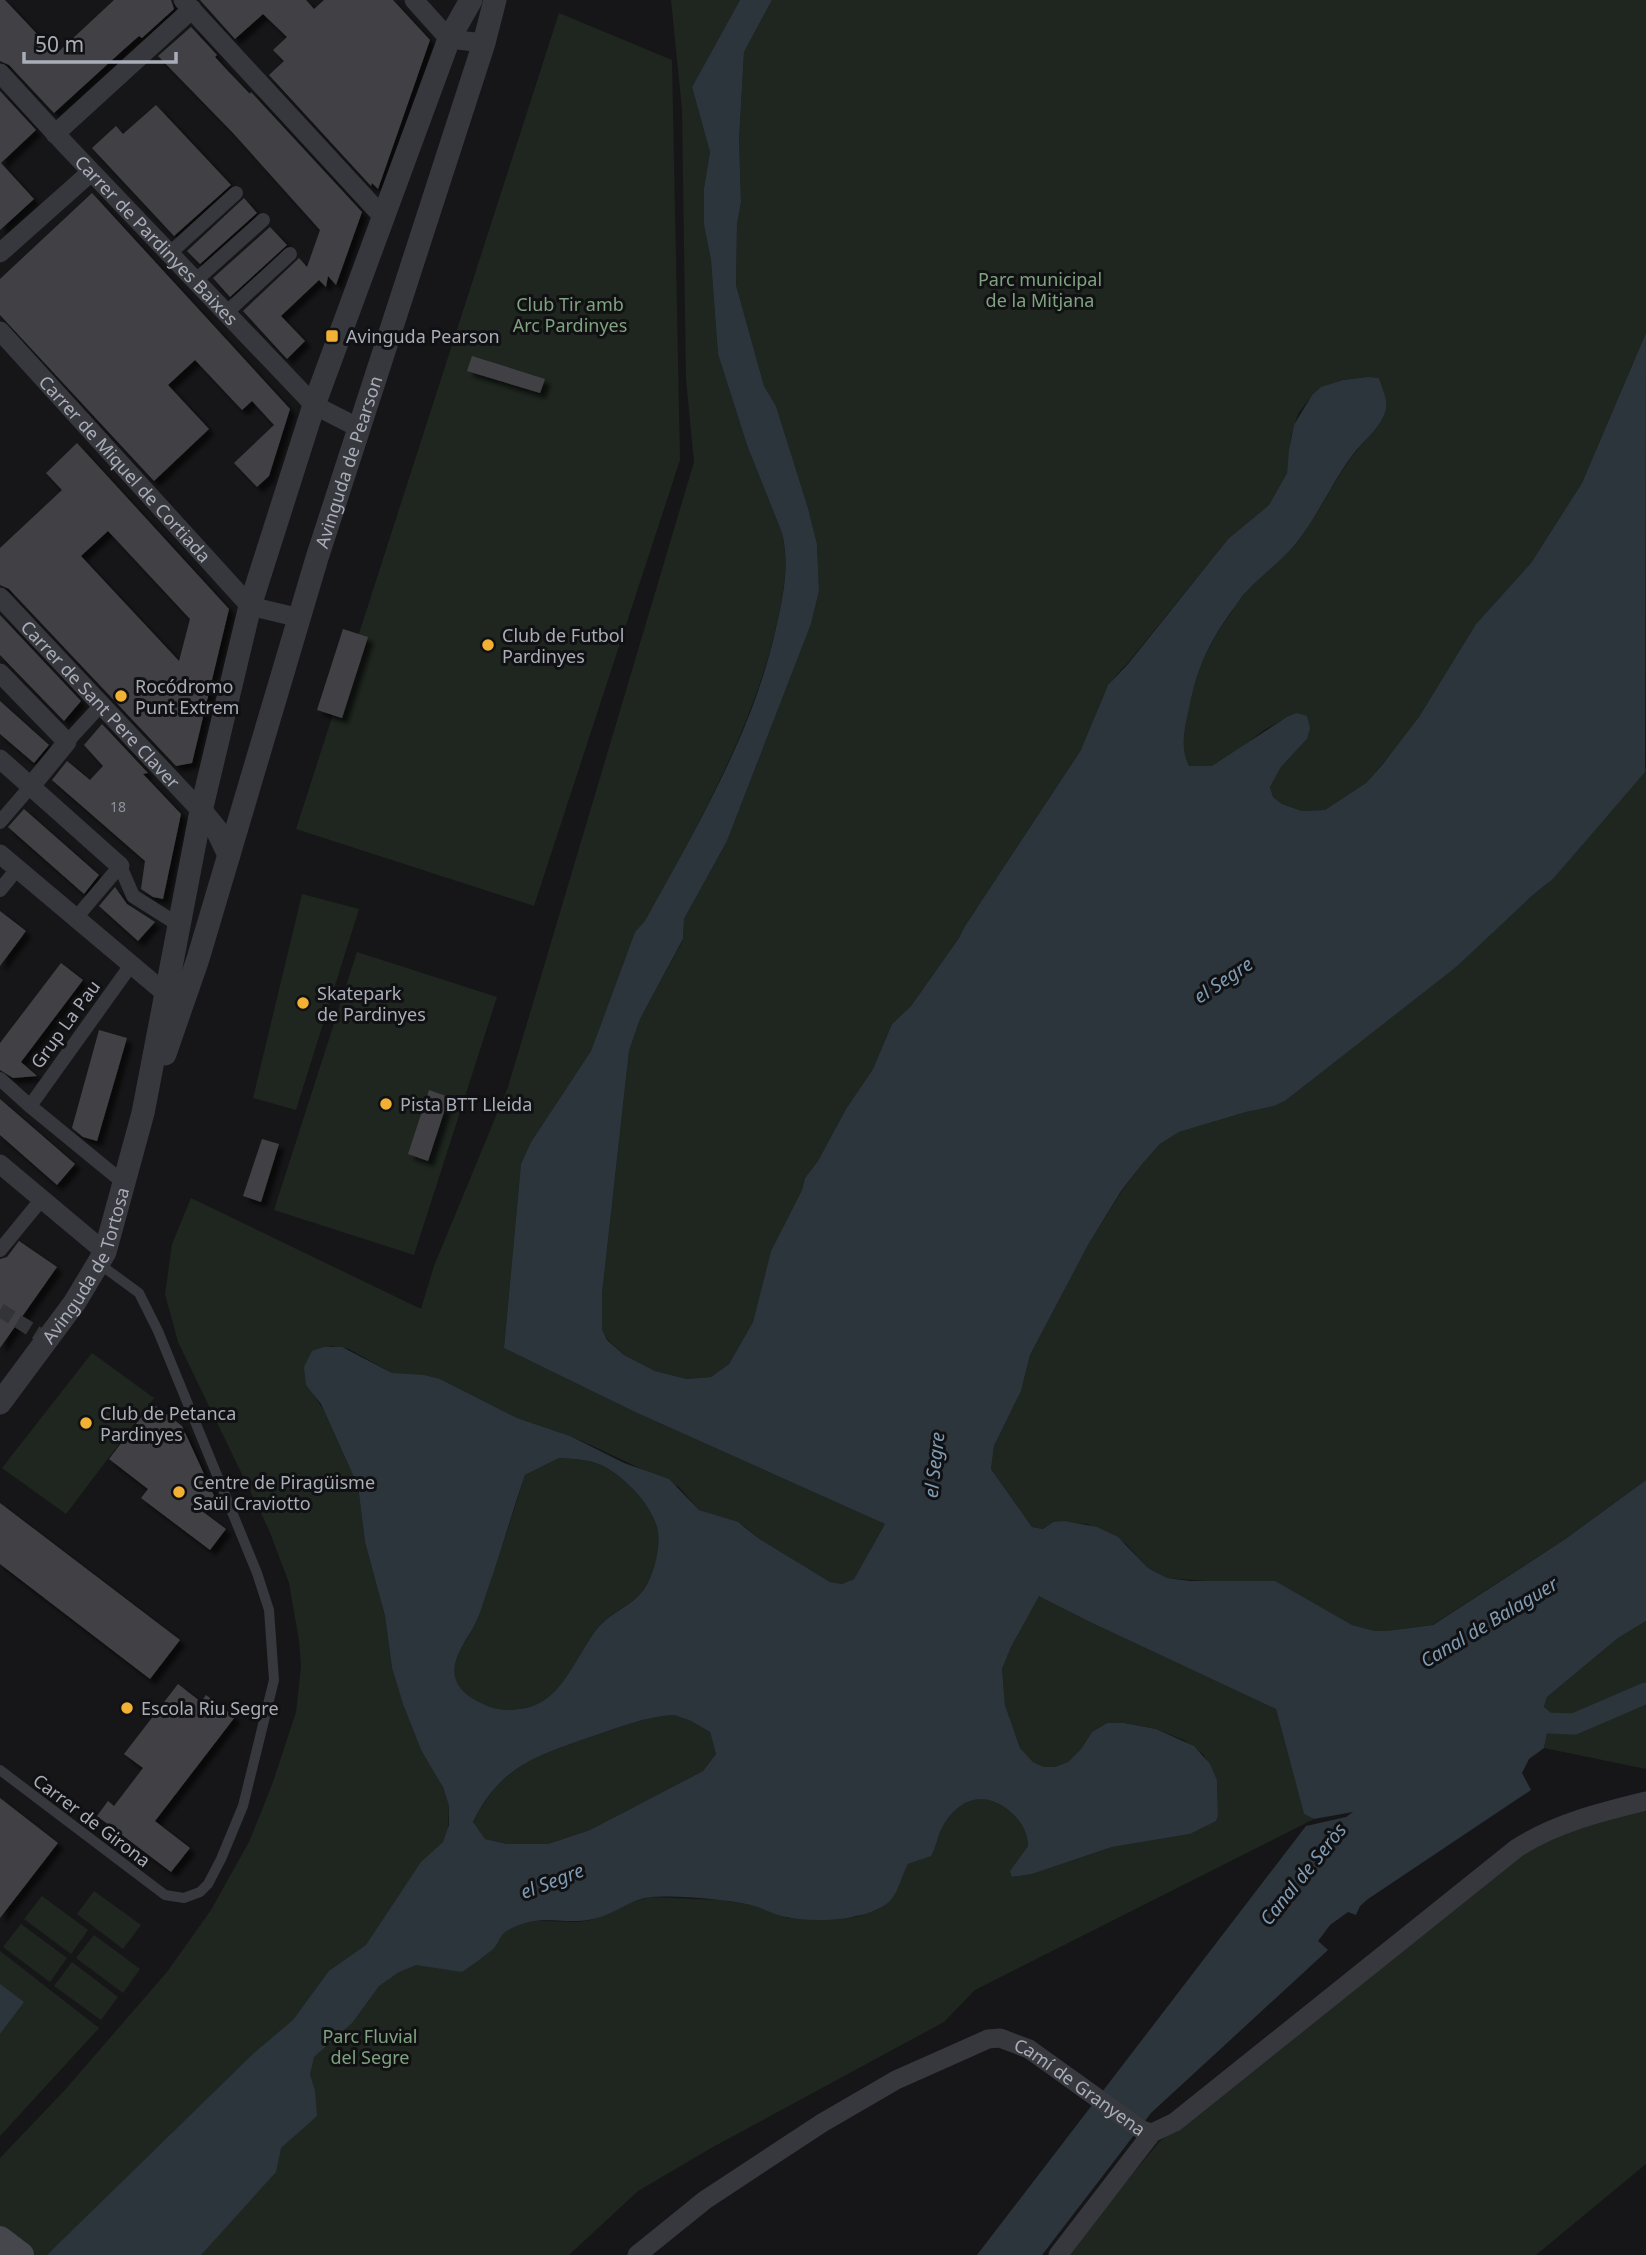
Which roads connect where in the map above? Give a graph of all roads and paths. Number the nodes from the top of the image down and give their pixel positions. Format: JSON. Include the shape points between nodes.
{"nodes":[{"id":1,"x":414,"y":0,"type":"edge"},
{"id":2,"x":471,"y":0,"type":"edge"},
{"id":3,"x":495,"y":0,"type":"edge"},
{"id":4,"x":188,"y":5,"type":"edge"},
{"id":5,"x":449,"y":39,"type":"junction"},
{"id":6,"x":484,"y":43,"type":"junction"},
{"id":7,"x":0,"y":73,"type":"edge"},
{"id":8,"x":55,"y":134,"type":"junction"},
{"id":9,"x":91,"y":172,"type":"junction"},
{"id":10,"x":236,"y":193,"type":"dead end"},
{"id":11,"x":384,"y":218,"type":"junction"},
{"id":12,"x":262,"y":220,"type":"dead end"},
{"id":13,"x":0,"y":253,"type":"edge"},
{"id":14,"x":169,"y":254,"type":"junction"},
{"id":15,"x":290,"y":254,"type":"dead end"},
{"id":16,"x":195,"y":281,"type":"junction"},
{"id":17,"x":226,"y":313,"type":"junction"},
{"id":18,"x":0,"y":331,"type":"edge"},
{"id":19,"x":314,"y":405,"type":"junction"},
{"id":20,"x":359,"y":428,"type":"junction"},
{"id":21,"x":0,"y":597,"type":"edge"},
{"id":22,"x":250,"y":606,"type":"junction"},
{"id":23,"x":300,"y":618,"type":"junction"},
{"id":24,"x":0,"y":673,"type":"edge"},
{"id":25,"x":102,"y":705,"type":"junction"},
{"id":26,"x":67,"y":742,"type":"junction"},
{"id":27,"x":0,"y":759,"type":"edge"},
{"id":28,"x":31,"y":786,"type":"junction"},
{"id":29,"x":203,"y":801,"type":"junction"},
{"id":30,"x":244,"y":805,"type":"junction"},
{"id":31,"x":0,"y":822,"type":"edge"},
{"id":32,"x":0,"y":854,"type":"edge"},
{"id":33,"x":229,"y":855,"type":"junction"},
{"id":34,"x":120,"y":866,"type":"junction"},
{"id":35,"x":17,"y":869,"type":"junction"},
{"id":36,"x":0,"y":890,"type":"edge"},
{"id":37,"x":75,"y":919,"type":"junction"},
{"id":38,"x":179,"y":925,"type":"junction"},
{"id":39,"x":131,"y":965,"type":"junction"},
{"id":40,"x":174,"y":999,"type":"junction"},
{"id":41,"x":0,"y":1079,"type":"edge"},
{"id":42,"x":30,"y":1106,"type":"junction"},
{"id":43,"x":0,"y":1164,"type":"edge"},
{"id":44,"x":124,"y":1184,"type":"junction"},
{"id":45,"x":41,"y":1200,"type":"junction"},
{"id":46,"x":0,"y":1250,"type":"edge"},
{"id":47,"x":101,"y":1258,"type":"junction"},
{"id":48,"x":0,"y":1403,"type":"edge"},
{"id":49,"x":0,"y":1770,"type":"edge"},
{"id":50,"x":1646,"y":1801,"type":"edge"},
{"id":51,"x":1147,"y":2132,"type":"junction"},
{"id":52,"x":0,"y":2239,"type":"edge"},
{"id":53,"x":21,"y":2255,"type":"edge"},
{"id":54,"x":637,"y":2255,"type":"edge"},
{"id":55,"x":1058,"y":2255,"type":"edge"}],
"edges":[{"from":1,"to":5,"type":"street"},
{"from":2,"to":5,"type":"street"},
{"from":3,"to":6,"type":"street","name":"Avinguda de Pearson"},
{"from":4,"to":8,"type":"street"},
{"from":4,"to":11,"type":"street"},
{"from":5,"to":6,"type":"street"},
{"from":5,"to":11,"type":"street"},
{"from":6,"to":20,"type":"street","name":"Avinguda de Pearson"},
{"from":7,"to":8,"type":"street","name":"Carrer de Pardinyes Baixes"},
{"from":8,"to":9,"type":"street","name":"Carrer de Pardinyes Baixes"},
{"from":9,"to":13,"type":"street"},
{"from":9,"to":14,"type":"street","name":"Carrer de Pardinyes Baixes"},
{"from":10,"to":14,"type":"street"},
{"from":11,"to":19,"type":"street"},
{"from":12,"to":16,"type":"street"},
{"from":14,"to":16,"type":"street","name":"Carrer de Pardinyes Baixes"},
{"from":15,"to":17,"type":"street"},
{"from":16,"to":17,"type":"street","name":"Carrer de Pardinyes Baixes"},
{"from":17,"to":19,"type":"street","name":"Carrer de Pardinyes Baixes"},
{"from":18,"to":22,"type":"street","name":"Carrer de Miquel de Cortiada"},
{"from":19,"to":20,"type":"street","name":"Carrer de Pardinyes Baixes"},
{"from":19,"to":22,"type":"street"},
{"from":20,"to":23,"type":"street","name":"Avinguda de Pearson"},
{"from":21,"to":25,"type":"street","name":"Carrer de Sant Pere Claver"},
{"from":22,"to":23,"type":"street"},
{"from":22,"to":29,"type":"street"},
{"from":23,"to":30,"type":"street","name":"Avinguda de Pearson"},
{"from":24,"to":26,"type":"street"},
{"from":25,"to":26,"type":"street"},
{"from":25,"to":29,"type":"street","name":"Carrer de Sant Pere Claver"},
{"from":26,"to":28,"type":"street"},
{"from":27,"to":28,"type":"street"},
{"from":28,"to":31,"type":"street"},
{"from":28,"to":34,"type":"street"},
{"from":29,"to":30,"type":"street","via":[[223,810]]},
{"from":29,"to":33,"type":"street"},
{"from":29,"to":38,"type":"street"},
{"from":30,"to":33,"type":"street","name":"Avinguda de Pearson"},
{"from":32,"to":35,"type":"street"},
{"from":33,"to":40,"type":"street","name":"Avinguda de Pearson"},
{"from":34,"to":37,"type":"street"},
{"from":34,"to":38,"type":"street","via":[[133,896]]},
{"from":35,"to":36,"type":"street"},
{"from":35,"to":37,"type":"street"},
{"from":37,"to":39,"type":"street"},
{"from":38,"to":40,"type":"street"},
{"from":39,"to":40,"type":"street"},
{"from":39,"to":42,"type":"street","name":"Grup La Pau"},
{"from":40,"to":44,"type":"street","name":"Avinguda de Tortosa"},
{"from":41,"to":42,"type":"street"},
{"from":42,"to":44,"type":"street"},
{"from":43,"to":45,"type":"street"},
{"from":44,"to":47,"type":"street","name":"Avinguda de Tortosa"},
{"from":45,"to":46,"type":"street"},
{"from":45,"to":47,"type":"street"},
{"from":47,"to":48,"type":"street","name":"Avinguda de Tortosa","via":[[75,1302]]},
{"from":47,"to":49,"type":"lane","name":"Carrer de Girona","via":[[139,1293],[158,1331],[257,1573],[269,1611],[274,1680],[243,1806],[208,1884],[184,1898],[165,1895]]},
{"from":50,"to":51,"type":"street","name":"Camí de Granyena","via":[[1591,1814],[1540,1833],[1517,1848],[1175,2122]]},
{"from":51,"to":54,"type":"street","name":"Camí de Granyena","via":[[1029,2049],[1000,2038],[988,2039],[896,2080],[822,2123],[705,2200]]},
{"from":51,"to":55,"type":"street"},
{"from":52,"to":53,"type":"main road"}]}
